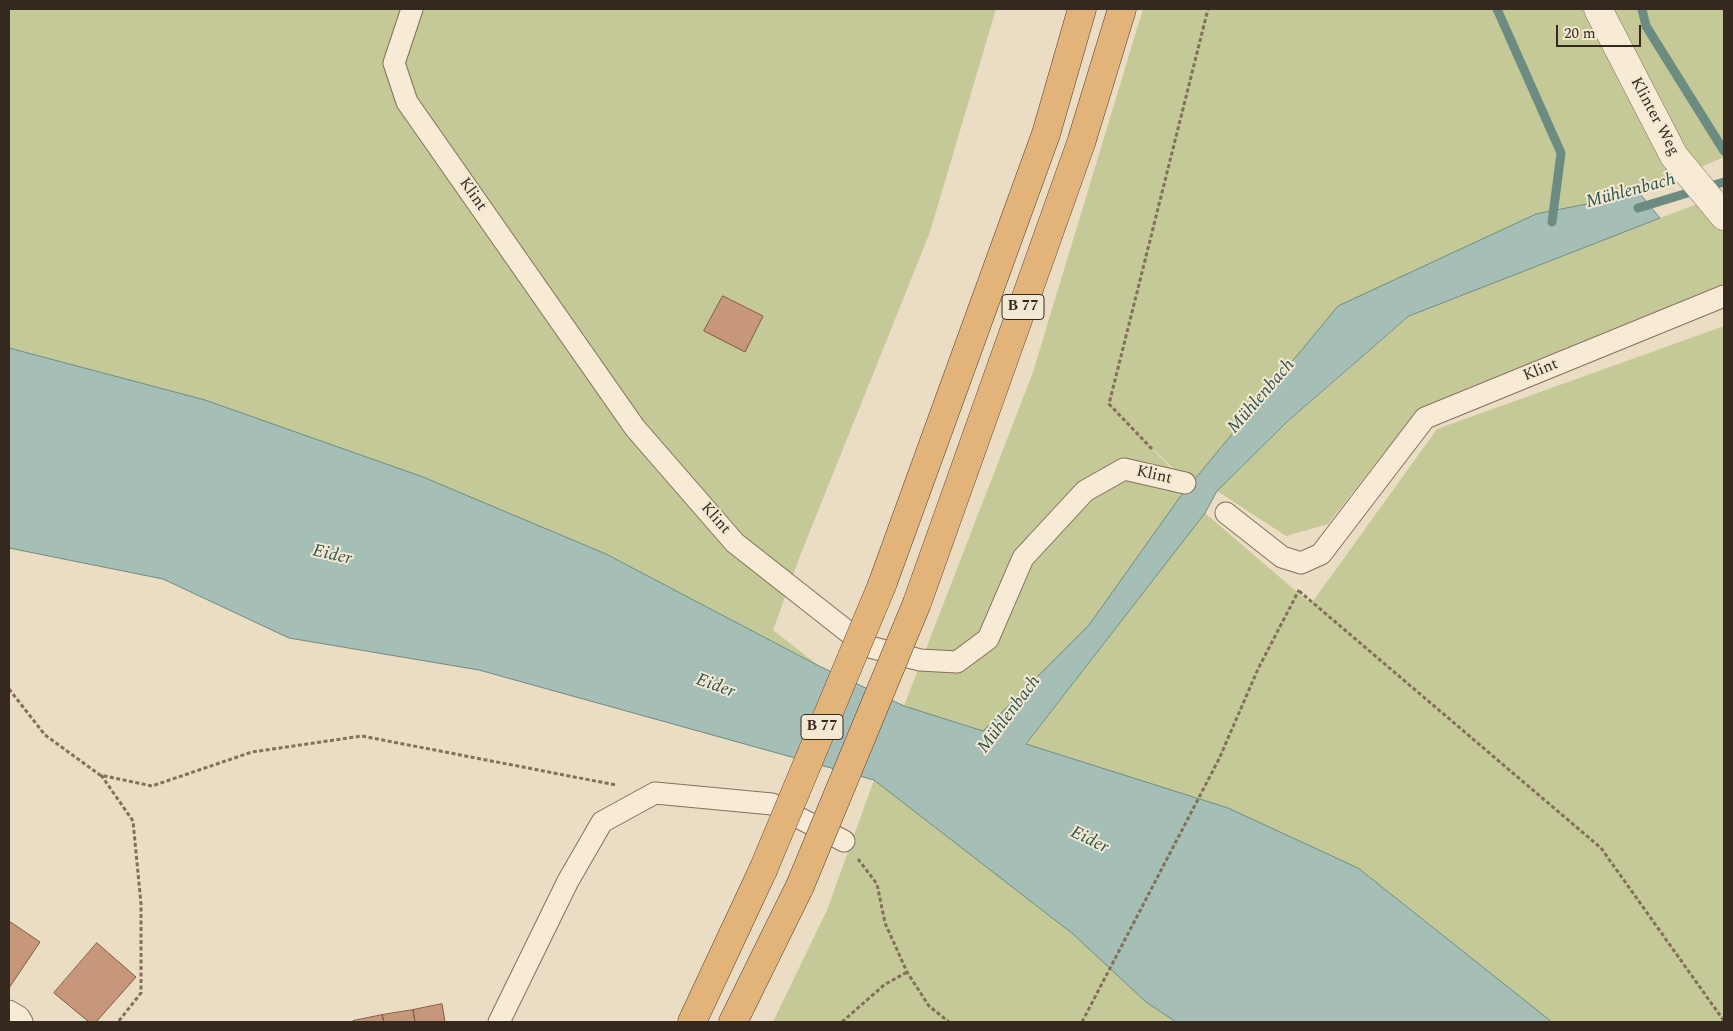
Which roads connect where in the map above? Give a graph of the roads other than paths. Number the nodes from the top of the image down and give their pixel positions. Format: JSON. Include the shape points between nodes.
{"nodes":[{"id":1,"x":412,"y":9,"type":"edge"},
{"id":2,"x":1082,"y":9,"type":"edge"},
{"id":3,"x":1122,"y":9,"type":"edge"},
{"id":4,"x":1598,"y":9,"type":"edge"},
{"id":5,"x":1724,"y":216,"type":"edge"},
{"id":6,"x":1724,"y":296,"type":"edge"},
{"id":7,"x":1186,"y":483,"type":"dead end"},
{"id":8,"x":1226,"y":513,"type":"dead end"},
{"id":9,"x":844,"y":841,"type":"road end"},
{"id":10,"x":9,"y":1011,"type":"edge"},
{"id":11,"x":22,"y":1022,"type":"edge"},
{"id":12,"x":500,"y":1022,"type":"edge"},
{"id":13,"x":692,"y":1022,"type":"edge"},
{"id":14,"x":733,"y":1022,"type":"edge"}],
"edges":[{"from":1,"to":7,"type":"street","name":"Klint","via":[[394,63],[407,102],[635,428],[736,542],[866,646],[920,660],[957,662],[988,639],[1023,558],[1085,491],[1124,469]]},
{"from":2,"to":13,"type":"highway","number":"B 77","bridge":true,"via":[[1046,134],[882,585],[763,870]]},
{"from":3,"to":14,"type":"highway","number":"B 77","bridge":true,"via":[[1082,142],[917,603],[800,886]]},
{"from":4,"to":5,"type":"street","name":"Klinter Weg","via":[[1674,156]]},
{"from":6,"to":8,"type":"street","name":"Klint","via":[[1425,418],[1321,554],[1301,563],[1282,557]]},
{"from":9,"to":12,"type":"street","via":[[772,804],[655,793],[602,822],[568,881]]},
{"from":10,"to":11,"type":"street"}]}
